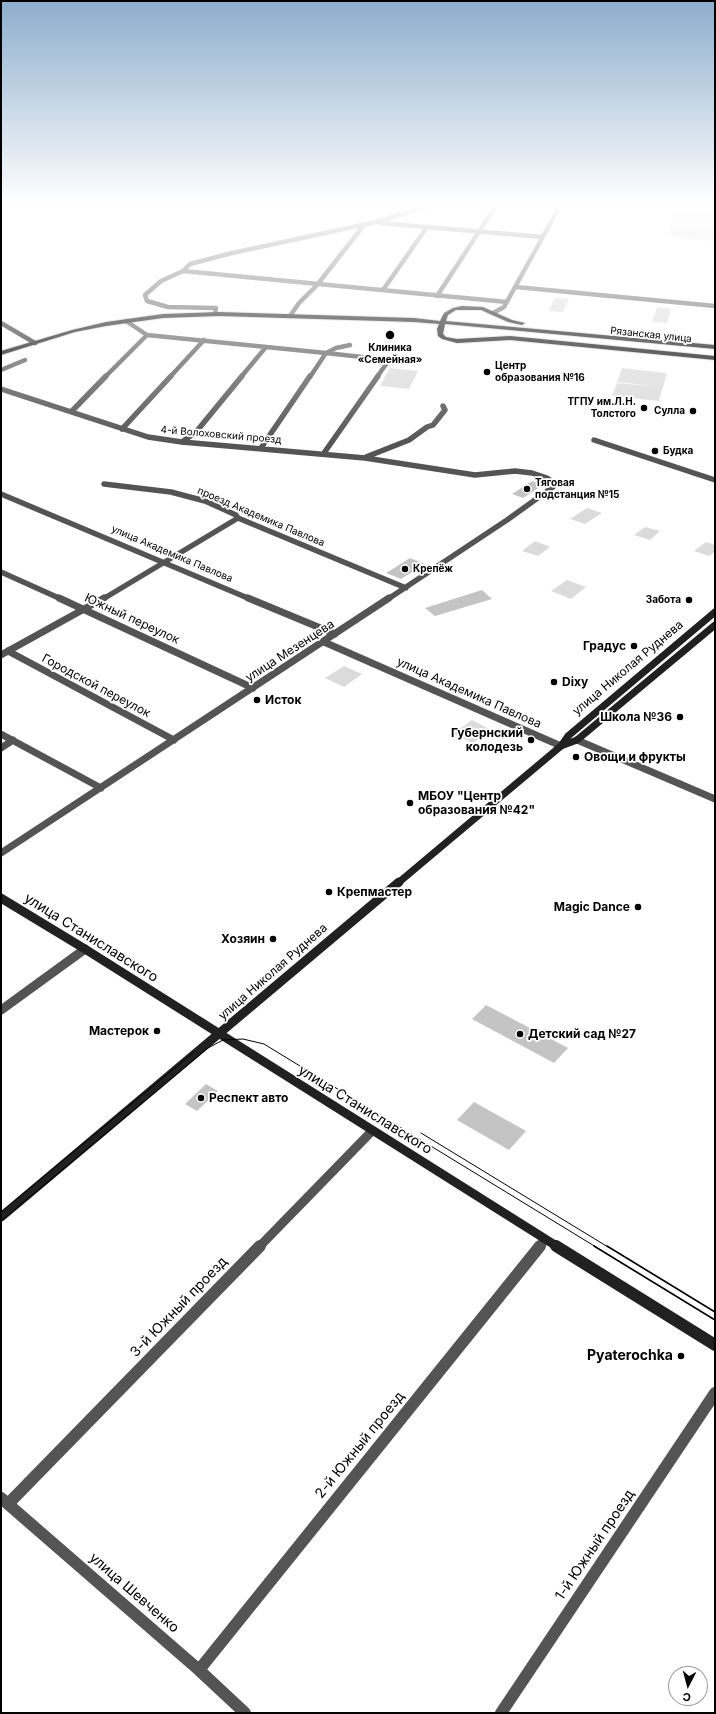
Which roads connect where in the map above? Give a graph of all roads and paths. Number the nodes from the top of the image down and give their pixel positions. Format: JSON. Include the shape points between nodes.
{"nodes":[{"id":1,"x":157,"y":284,"type":"edge"},
{"id":2,"x":306,"y":284,"type":"edge"},
{"id":3,"x":386,"y":284,"type":"edge"},
{"id":4,"x":444,"y":284,"type":"edge"},
{"id":5,"x":518,"y":284,"type":"edge"},
{"id":6,"x":316,"y":285,"type":"junction"},
{"id":7,"x":516,"y":287,"type":"junction"},
{"id":8,"x":382,"y":290,"type":"junction"},
{"id":9,"x":436,"y":296,"type":"junction"},
{"id":10,"x":507,"y":302,"type":"junction"},
{"id":11,"x":715,"y":306,"type":"edge"},
{"id":12,"x":493,"y":313,"type":"junction"},
{"id":13,"x":215,"y":314,"type":"junction"},
{"id":14,"x":290,"y":316,"type":"junction"},
{"id":15,"x":126,"y":321,"type":"junction"},
{"id":16,"x":443,"y":322,"type":"junction"},
{"id":17,"x":1,"y":323,"type":"edge"},
{"id":18,"x":517,"y":323,"type":"junction"},
{"id":19,"x":541,"y":331,"type":"junction"},
{"id":20,"x":148,"y":334,"type":"junction"},
{"id":21,"x":204,"y":340,"type":"junction"},
{"id":22,"x":715,"y":341,"type":"edge"},
{"id":23,"x":35,"y":343,"type":"junction"},
{"id":24,"x":350,"y":345,"type":"dead end"},
{"id":25,"x":266,"y":347,"type":"junction"},
{"id":26,"x":715,"y":347,"type":"edge"},
{"id":27,"x":715,"y":351,"type":"edge"},
{"id":28,"x":1,"y":353,"type":"edge"},
{"id":29,"x":326,"y":354,"type":"junction"},
{"id":30,"x":715,"y":358,"type":"edge"},
{"id":31,"x":25,"y":360,"type":"dead end"},
{"id":32,"x":1,"y":370,"type":"edge"},
{"id":33,"x":1,"y":389,"type":"edge"},
{"id":34,"x":443,"y":406,"type":"dead end"},
{"id":35,"x":72,"y":411,"type":"junction"},
{"id":36,"x":122,"y":429,"type":"junction"},
{"id":37,"x":594,"y":440,"type":"dead end"},
{"id":38,"x":182,"y":442,"type":"junction"},
{"id":39,"x":261,"y":448,"type":"junction"},
{"id":40,"x":324,"y":453,"type":"junction"},
{"id":41,"x":365,"y":458,"type":"junction"},
{"id":42,"x":515,"y":471,"type":"joint"},
{"id":43,"x":715,"y":480,"type":"edge"},
{"id":44,"x":104,"y":484,"type":"dead end"},
{"id":45,"x":1,"y":494,"type":"edge"},
{"id":46,"x":238,"y":518,"type":"junction"},
{"id":47,"x":164,"y":561,"type":"junction"},
{"id":48,"x":1,"y":572,"type":"edge"},
{"id":49,"x":406,"y":588,"type":"junction"},
{"id":50,"x":85,"y":608,"type":"junction"},
{"id":51,"x":715,"y":612,"type":"edge"},
{"id":52,"x":715,"y":625,"type":"edge"},
{"id":53,"x":335,"y":634,"type":"junction"},
{"id":54,"x":324,"y":642,"type":"junction"},
{"id":55,"x":4,"y":653,"type":"edge"},
{"id":56,"x":253,"y":688,"type":"junction"},
{"id":57,"x":1,"y":734,"type":"edge"},
{"id":58,"x":13,"y":740,"type":"junction"},
{"id":59,"x":174,"y":740,"type":"junction"},
{"id":60,"x":577,"y":740,"type":"junction"},
{"id":61,"x":562,"y":746,"type":"junction"},
{"id":62,"x":1,"y":748,"type":"edge"},
{"id":63,"x":101,"y":788,"type":"junction"},
{"id":64,"x":715,"y":798,"type":"edge"},
{"id":65,"x":1,"y":853,"type":"edge"},
{"id":66,"x":1,"y":898,"type":"edge"},
{"id":67,"x":85,"y":949,"type":"junction"},
{"id":68,"x":1,"y":1010,"type":"edge"},
{"id":69,"x":220,"y":1034,"type":"junction"},
{"id":70,"x":372,"y":1131,"type":"junction"},
{"id":71,"x":1,"y":1217,"type":"edge"},
{"id":72,"x":545,"y":1240,"type":"junction"},
{"id":73,"x":715,"y":1345,"type":"edge"},
{"id":74,"x":715,"y":1393,"type":"edge"},
{"id":75,"x":4,"y":1501,"type":"edge"},
{"id":76,"x":199,"y":1670,"type":"junction"},
{"id":77,"x":245,"y":1713,"type":"edge"},
{"id":78,"x":501,"y":1713,"type":"edge"}],
"edges":[{"from":1,"to":13,"type":"street","via":[[145,294],[147,301],[168,307],[216,308]]},
{"from":2,"to":6,"type":"street"},
{"from":3,"to":8,"type":"street"},
{"from":4,"to":9,"type":"street"},
{"from":5,"to":7,"type":"street"},
{"from":6,"to":8,"type":"street"},
{"from":6,"to":14,"type":"street"},
{"from":7,"to":10,"type":"street"},
{"from":7,"to":11,"type":"street"},
{"from":8,"to":9,"type":"street"},
{"from":9,"to":10,"type":"street"},
{"from":10,"to":12,"type":"street","via":[[504,307]]},
{"from":12,"to":16,"type":"main road","via":[[481,308],[455,309],[446,314]]},
{"from":12,"to":18,"type":"main road"},
{"from":13,"to":14,"type":"main road","name":"Рязанская улица"},
{"from":13,"to":15,"type":"main road","name":"Рязанская улица","via":[[163,316]]},
{"from":14,"to":16,"type":"main road","name":"Рязанская улица"},
{"from":15,"to":20,"type":"street"},
{"from":15,"to":23,"type":"main road","name":"Рязанская улица","via":[[90,327]]},
{"from":16,"to":19,"type":"main road","name":"Рязанская улица"},
{"from":16,"to":27,"type":"main road","name":"Рязанская улица"},
{"from":16,"to":30,"type":"main road","via":[[440,334],[444,338],[457,341],[510,338]]},
{"from":17,"to":23,"type":"street"},
{"from":18,"to":19,"type":"main road"},
{"from":18,"to":22,"type":"main road"},
{"from":19,"to":26,"type":"main road","name":"Рязанская улица"},
{"from":20,"to":21,"type":"street"},
{"from":20,"to":35,"type":"street"},
{"from":21,"to":25,"type":"street"},
{"from":21,"to":36,"type":"street"},
{"from":23,"to":28,"type":"main road","name":"Рязанская улица"},
{"from":24,"to":29,"type":"street","via":[[336,348]]},
{"from":25,"to":29,"type":"street"},
{"from":25,"to":38,"type":"street","via":[[196,432]]},
{"from":29,"to":39,"type":"street"},
{"from":29,"to":40,"type":"street","via":[[389,360]]},
{"from":31,"to":32,"type":"street"},
{"from":33,"to":35,"type":"street","name":"4-й Волоховский проезд"},
{"from":34,"to":41,"type":"street","via":[[445,410],[433,425],[409,440]]},
{"from":35,"to":36,"type":"street","name":"4-й Волоховский проезд"},
{"from":36,"to":38,"type":"street","name":"4-й Волоховский проезд","via":[[148,437]]},
{"from":37,"to":43,"type":"street"},
{"from":38,"to":39,"type":"street","name":"4-й Волоховский проезд"},
{"from":39,"to":40,"type":"street","name":"4-й Волоховский проезд"},
{"from":40,"to":41,"type":"street","name":"4-й Волоховский проезд"},
{"from":41,"to":42,"type":"street","name":"4-й Волоховский проезд","via":[[475,475]]},
{"from":42,"to":49,"type":"street","name":"улица Мезенцева","via":[[547,478],[553,487]]},
{"from":44,"to":46,"type":"street","name":"проезд Академика Павлова","via":[[171,492],[205,501],[236,514]]},
{"from":45,"to":47,"type":"street","name":"улица Академика Павлова"},
{"from":46,"to":47,"type":"street"},
{"from":46,"to":49,"type":"street","name":"проезд Академика Павлова"},
{"from":47,"to":50,"type":"street"},
{"from":47,"to":53,"type":"street","name":"улица Академика Павлова"},
{"from":48,"to":50,"type":"street","name":"Южный переулок"},
{"from":49,"to":53,"type":"street","name":"улица Мезенцева"},
{"from":50,"to":55,"type":"street"},
{"from":50,"to":56,"type":"street","name":"Южный переулок"},
{"from":51,"to":61,"type":"street","name":"улица Николая Руднева","via":[[568,736]]},
{"from":52,"to":60,"type":"street","name":"улица Николая Руднева"},
{"from":53,"to":54,"type":"street","name":"улица Мезенцева"},
{"from":54,"to":56,"type":"street","name":"улица Мезенцева"},
{"from":54,"to":61,"type":"street","name":"улица Академика Павлова"},
{"from":55,"to":59,"type":"street","name":"Городской переулок"},
{"from":56,"to":59,"type":"street","name":"улица Мезенцева"},
{"from":57,"to":58,"type":"street"},
{"from":58,"to":62,"type":"street"},
{"from":58,"to":63,"type":"street"},
{"from":59,"to":63,"type":"street","name":"улица Мезенцева"},
{"from":60,"to":61,"type":"street","name":"улица Николая Руднева"},
{"from":60,"to":64,"type":"street"},
{"from":61,"to":69,"type":"street","name":"улица Николая Руднева"},
{"from":63,"to":65,"type":"street","name":"улица Мезенцева"},
{"from":66,"to":67,"type":"street","name":"улица Станиславского"},
{"from":67,"to":68,"type":"street"},
{"from":67,"to":69,"type":"street","name":"улица Станиславского"},
{"from":69,"to":70,"type":"street","name":"улица Станиславского"},
{"from":69,"to":71,"type":"street","name":"улица Николая Руднева"},
{"from":70,"to":72,"type":"street","name":"улица Станиславского"},
{"from":70,"to":75,"type":"street","name":"3-й Южный проезд"},
{"from":72,"to":73,"type":"street","name":"улица Станиславского"},
{"from":72,"to":76,"type":"street","name":"2-й Южный проезд"},
{"from":74,"to":78,"type":"street","name":"1-й Южный проезд"},
{"from":75,"to":76,"type":"street","name":"улица Шевченко"},
{"from":76,"to":77,"type":"street","name":"улица Шевченко"}]}
